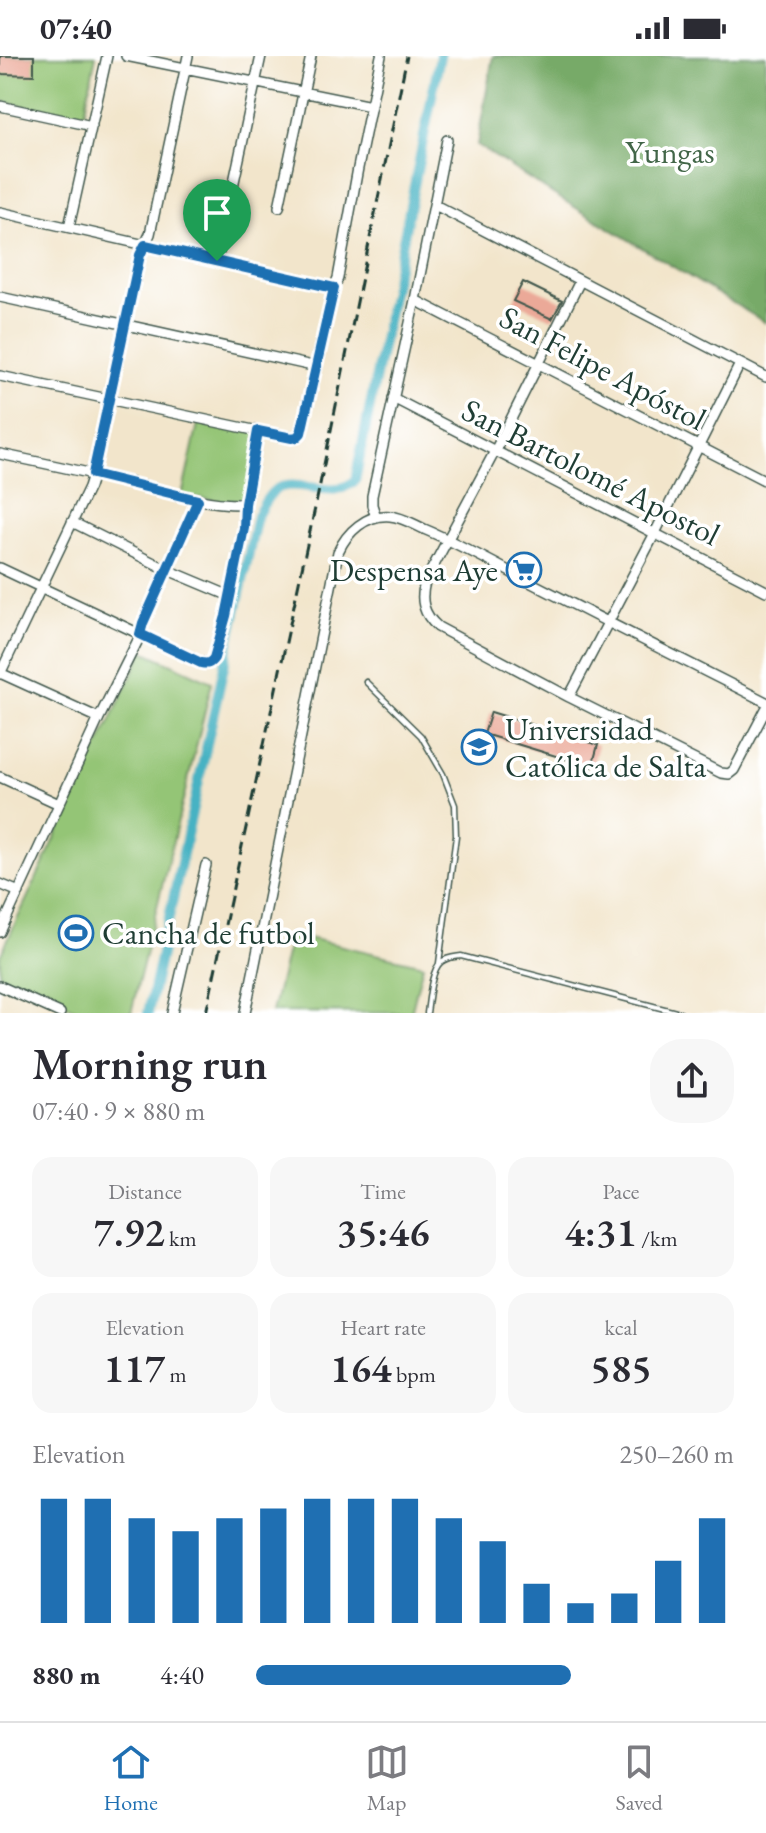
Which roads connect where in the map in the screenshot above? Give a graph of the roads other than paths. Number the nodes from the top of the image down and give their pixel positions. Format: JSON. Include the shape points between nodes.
{"nodes":[{"id":1,"x":107,"y":56,"type":"edge"},
{"id":2,"x":126,"y":56,"type":"edge"},
{"id":3,"x":188,"y":56,"type":"edge"},
{"id":4,"x":261,"y":56,"type":"edge"},
{"id":5,"x":311,"y":56,"type":"edge"},
{"id":6,"x":381,"y":56,"type":"edge"},
{"id":7,"x":185,"y":68,"type":"junction"},
{"id":8,"x":255,"y":83,"type":"junction"},
{"id":9,"x":303,"y":92,"type":"junction"},
{"id":10,"x":0,"y":106,"type":"edge"},
{"id":11,"x":371,"y":106,"type":"junction"},
{"id":12,"x":92,"y":126,"type":"junction"},
{"id":13,"x":447,"y":140,"type":"dead end"},
{"id":14,"x":435,"y":205,"type":"junction"},
{"id":15,"x":279,"y":207,"type":"dead end"},
{"id":16,"x":3,"y":212,"type":"edge"},
{"id":17,"x":69,"y":227,"type":"junction"},
{"id":18,"x":145,"y":245,"type":"junction"},
{"id":19,"x":217,"y":261,"type":"junction"},
{"id":20,"x":580,"y":281,"type":"junction"},
{"id":21,"x":334,"y":288,"type":"junction"},
{"id":22,"x":0,"y":297,"type":"edge"},
{"id":23,"x":415,"y":300,"type":"junction"},
{"id":24,"x":125,"y":324,"type":"junction"},
{"id":25,"x":539,"y":363,"type":"junction"},
{"id":26,"x":740,"y":364,"type":"junction"},
{"id":27,"x":317,"y":367,"type":"junction"},
{"id":28,"x":0,"y":376,"type":"edge"},
{"id":29,"x":766,"y":377,"type":"edge"},
{"id":30,"x":393,"y":398,"type":"junction"},
{"id":31,"x":109,"y":400,"type":"junction"},
{"id":32,"x":258,"y":431,"type":"junction"},
{"id":33,"x":699,"y":447,"type":"junction"},
{"id":34,"x":495,"y":451,"type":"junction"},
{"id":35,"x":0,"y":454,"type":"edge"},
{"id":36,"x":93,"y":474,"type":"junction"},
{"id":37,"x":766,"y":481,"type":"edge"},
{"id":38,"x":198,"y":500,"type":"junction"},
{"id":39,"x":245,"y":504,"type":"junction"},
{"id":40,"x":376,"y":517,"type":"junction"},
{"id":41,"x":72,"y":522,"type":"junction"},
{"id":42,"x":654,"y":535,"type":"junction"},
{"id":43,"x":449,"y":540,"type":"junction"},
{"id":44,"x":0,"y":568,"type":"edge"},
{"id":45,"x":168,"y":570,"type":"junction"},
{"id":46,"x":41,"y":587,"type":"junction"},
{"id":47,"x":766,"y":591,"type":"edge"},
{"id":48,"x":230,"y":596,"type":"junction"},
{"id":49,"x":609,"y":623,"type":"junction"},
{"id":50,"x":140,"y":634,"type":"junction"},
{"id":51,"x":0,"y":673,"type":"edge"},
{"id":52,"x":366,"y":682,"type":"dead end"},
{"id":53,"x":569,"y":697,"type":"junction"},
{"id":54,"x":766,"y":702,"type":"edge"},
{"id":55,"x":766,"y":709,"type":"edge"},
{"id":56,"x":99,"y":718,"type":"junction"},
{"id":57,"x":0,"y":777,"type":"edge"},
{"id":58,"x":59,"y":804,"type":"junction"},
{"id":59,"x":206,"y":865,"type":"dead end"},
{"id":60,"x":0,"y":884,"type":"edge"},
{"id":61,"x":19,"y":892,"type":"junction"},
{"id":62,"x":0,"y":932,"type":"edge"},
{"id":63,"x":439,"y":963,"type":"junction"},
{"id":64,"x":0,"y":986,"type":"edge"},
{"id":65,"x":29,"y":1000,"type":"junction"},
{"id":66,"x":31,"y":1013,"type":"edge"},
{"id":67,"x":60,"y":1013,"type":"edge"},
{"id":68,"x":172,"y":1013,"type":"edge"},
{"id":69,"x":245,"y":1013,"type":"edge"},
{"id":70,"x":427,"y":1013,"type":"edge"},
{"id":71,"x":680,"y":1013,"type":"edge"}],
"edges":[{"from":1,"to":12,"type":"street"},
{"from":2,"to":7,"type":"street"},
{"from":3,"to":7,"type":"street"},
{"from":4,"to":8,"type":"street"},
{"from":5,"to":9,"type":"street"},
{"from":6,"to":11,"type":"street"},
{"from":7,"to":8,"type":"street"},
{"from":7,"to":18,"type":"street"},
{"from":8,"to":9,"type":"street"},
{"from":8,"to":19,"type":"street"},
{"from":9,"to":11,"type":"street"},
{"from":9,"to":15,"type":"street"},
{"from":10,"to":12,"type":"street"},
{"from":11,"to":21,"type":"street"},
{"from":12,"to":17,"type":"street"},
{"from":13,"to":14,"type":"street"},
{"from":14,"to":20,"type":"street"},
{"from":14,"to":23,"type":"street"},
{"from":16,"to":17,"type":"street"},
{"from":17,"to":18,"type":"street"},
{"from":18,"to":19,"type":"street"},
{"from":18,"to":24,"type":"street"},
{"from":19,"to":21,"type":"street"},
{"from":20,"to":25,"type":"street"},
{"from":20,"to":26,"type":"street"},
{"from":21,"to":27,"type":"street"},
{"from":22,"to":24,"type":"street"},
{"from":23,"to":25,"type":"street","name":"San Felipe Apóstol"},
{"from":23,"to":30,"type":"street"},
{"from":24,"to":27,"type":"street"},
{"from":24,"to":31,"type":"street"},
{"from":25,"to":33,"type":"street","name":"San Felipe Apóstol"},
{"from":25,"to":34,"type":"street"},
{"from":26,"to":29,"type":"street"},
{"from":26,"to":33,"type":"street"},
{"from":27,"to":32,"type":"street","via":[[301,433],[292,438]]},
{"from":28,"to":31,"type":"street"},
{"from":30,"to":34,"type":"street","name":"San Bartolomé Apostol"},
{"from":30,"to":40,"type":"street","via":[[372,496]]},
{"from":31,"to":32,"type":"street"},
{"from":31,"to":36,"type":"street"},
{"from":32,"to":39,"type":"street"},
{"from":33,"to":37,"type":"street","name":"San Felipe Apóstol"},
{"from":33,"to":42,"type":"street"},
{"from":34,"to":42,"type":"street","name":"San Bartolomé Apostol"},
{"from":34,"to":43,"type":"street"},
{"from":35,"to":36,"type":"street"},
{"from":36,"to":38,"type":"street"},
{"from":36,"to":41,"type":"street"},
{"from":38,"to":39,"type":"street"},
{"from":38,"to":45,"type":"street"},
{"from":39,"to":48,"type":"street"},
{"from":40,"to":43,"type":"street","via":[[399,518]]},
{"from":40,"to":69,"type":"street","via":[[352,530],[338,552]]},
{"from":41,"to":45,"type":"street"},
{"from":41,"to":46,"type":"street"},
{"from":42,"to":47,"type":"street","name":"San Bartolomé Apostol"},
{"from":42,"to":49,"type":"street"},
{"from":43,"to":49,"type":"street"},
{"from":43,"to":53,"type":"street","via":[[422,591],[429,619]]},
{"from":44,"to":46,"type":"street"},
{"from":45,"to":48,"type":"street"},
{"from":45,"to":50,"type":"street"},
{"from":46,"to":50,"type":"street"},
{"from":46,"to":51,"type":"street"},
{"from":48,"to":50,"type":"street","via":[[212,662],[201,663]]},
{"from":49,"to":53,"type":"street"},
{"from":49,"to":54,"type":"street"},
{"from":50,"to":56,"type":"street"},
{"from":51,"to":56,"type":"street"},
{"from":52,"to":63,"type":"lane","via":[[421,736],[455,805],[456,836]]},
{"from":53,"to":55,"type":"street","via":[[729,774]]},
{"from":56,"to":58,"type":"street"},
{"from":57,"to":58,"type":"street"},
{"from":58,"to":61,"type":"street"},
{"from":59,"to":68,"type":"street"},
{"from":60,"to":61,"type":"street"},
{"from":61,"to":62,"type":"street"},
{"from":63,"to":70,"type":"lane"},
{"from":63,"to":71,"type":"lane","via":[[461,956]]},
{"from":64,"to":65,"type":"street"},
{"from":65,"to":66,"type":"street"},
{"from":65,"to":67,"type":"street"}]}
